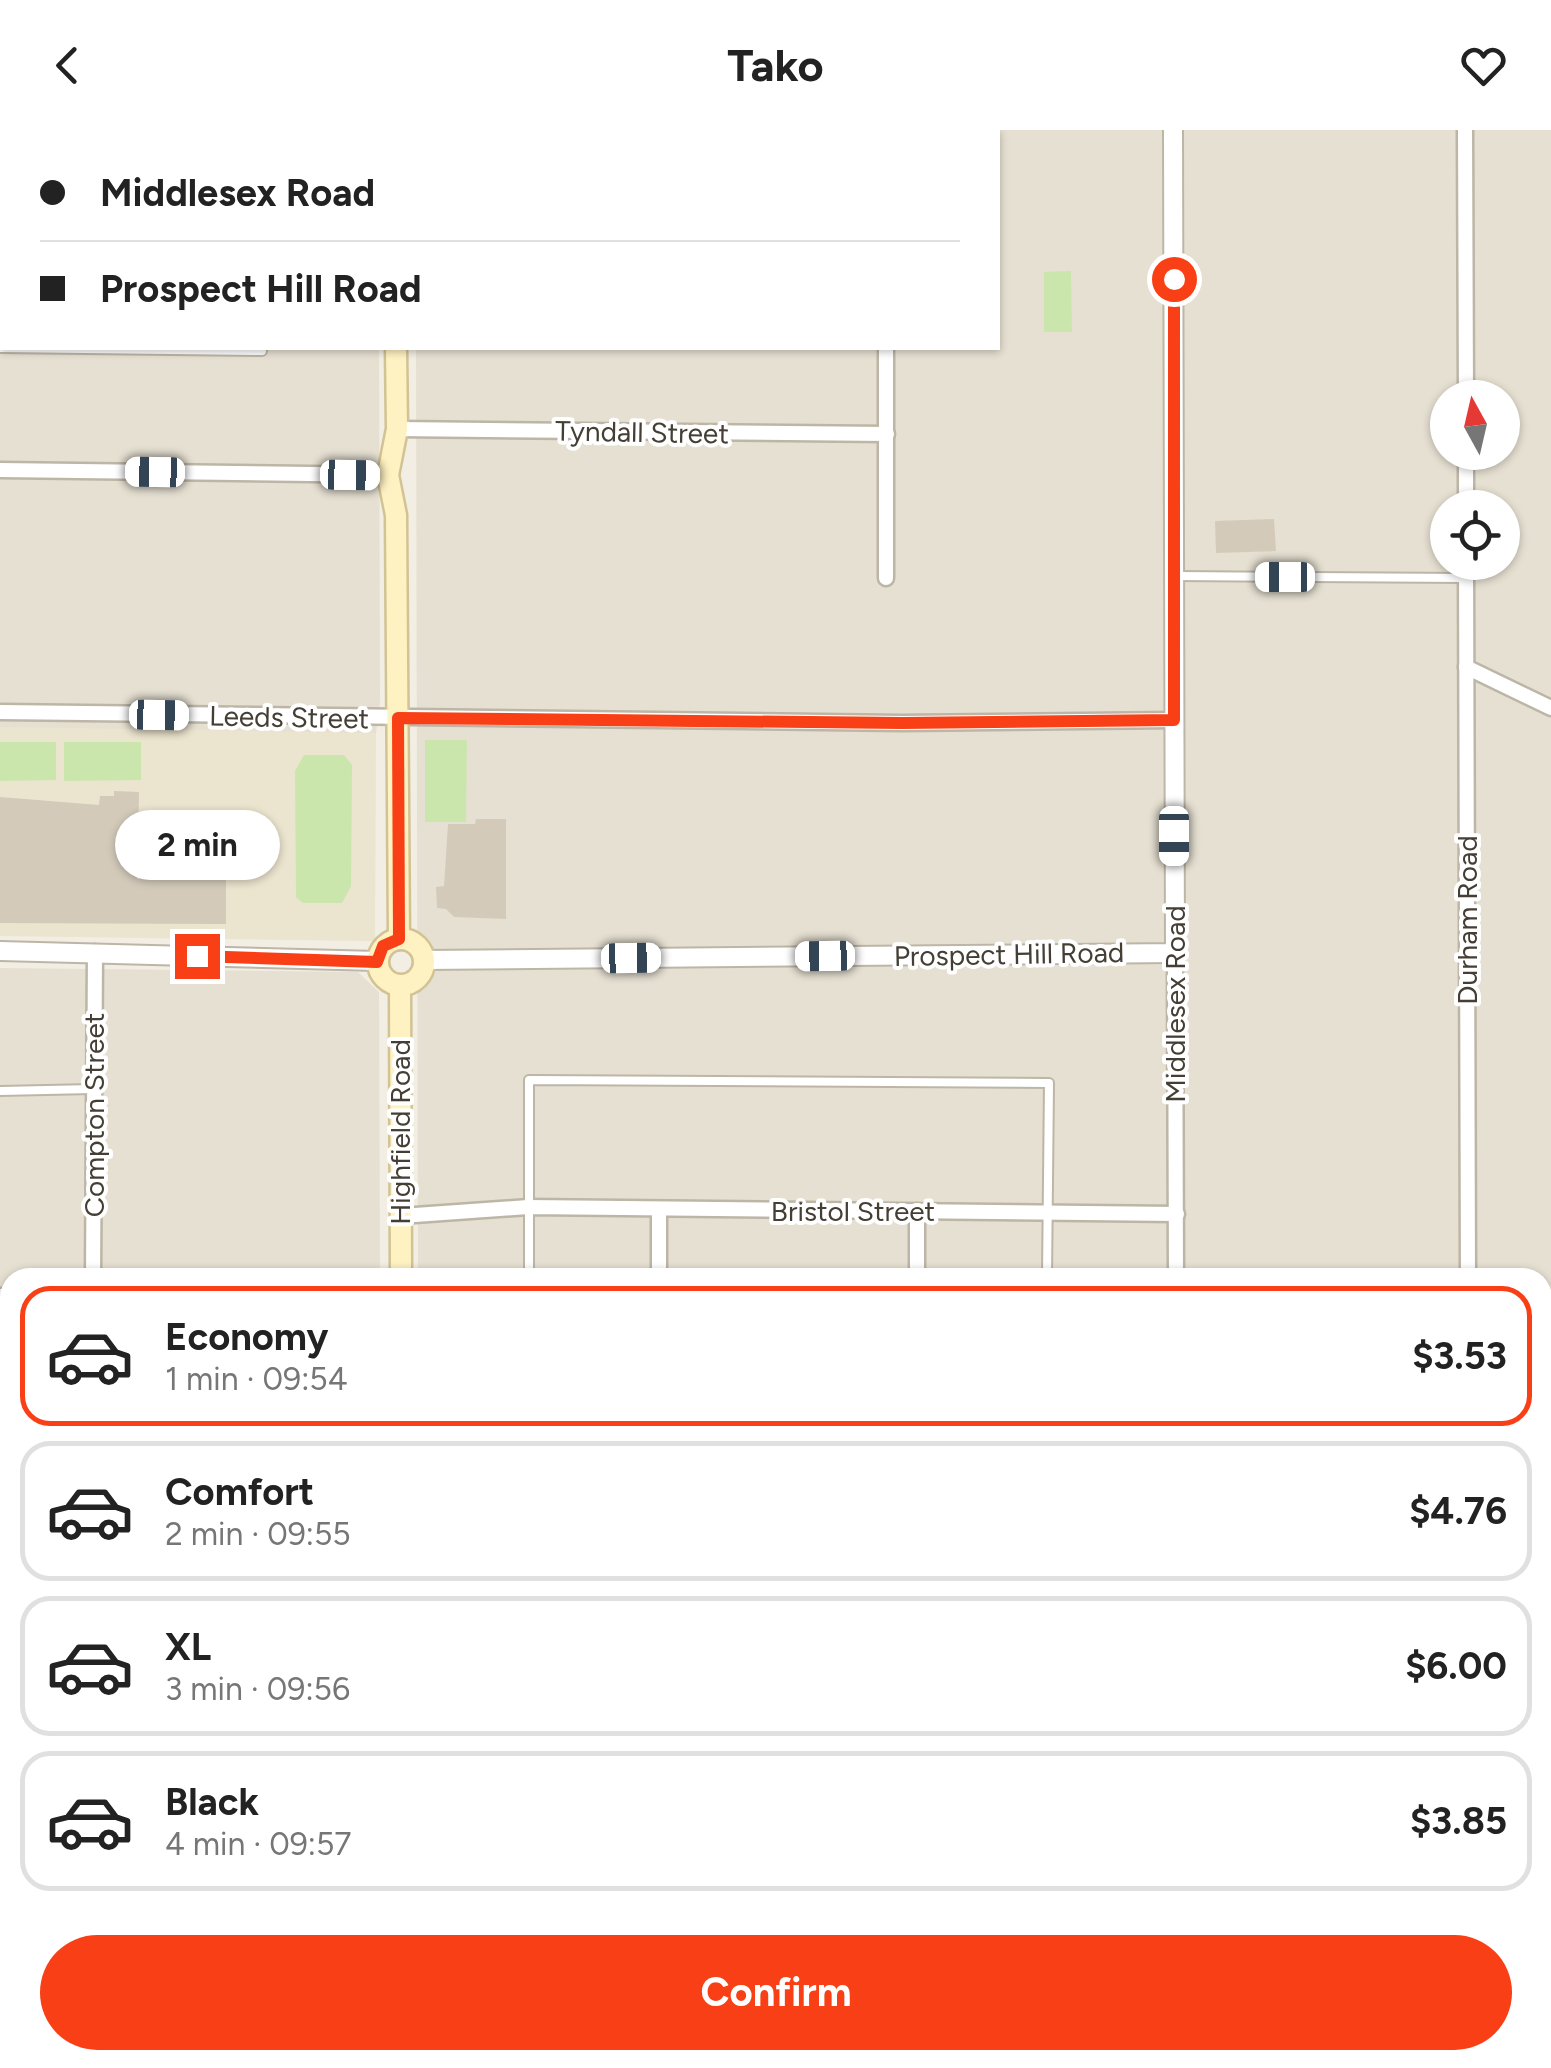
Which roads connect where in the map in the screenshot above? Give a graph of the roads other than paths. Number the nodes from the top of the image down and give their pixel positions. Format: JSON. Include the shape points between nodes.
{"nodes":[{"id":1,"x":1174,"y":130,"type":"edge"},
{"id":2,"x":1465,"y":130,"type":"edge"},
{"id":3,"x":131,"y":350,"type":"edge"},
{"id":4,"x":262,"y":350,"type":"edge"},
{"id":5,"x":396,"y":350,"type":"edge"},
{"id":6,"x":886,"y":350,"type":"edge"},
{"id":7,"x":1466,"y":380,"type":"edge"},
{"id":8,"x":398,"y":429,"type":"junction"},
{"id":9,"x":887,"y":434,"type":"junction"},
{"id":10,"x":0,"y":470,"type":"edge"},
{"id":11,"x":388,"y":476,"type":"junction"},
{"id":12,"x":1430,"y":571,"type":"edge"},
{"id":13,"x":1176,"y":576,"type":"junction"},
{"id":14,"x":886,"y":578,"type":"dead end"},
{"id":15,"x":1466,"y":580,"type":"edge"},
{"id":16,"x":1466,"y":667,"type":"junction"},
{"id":17,"x":1551,"y":708,"type":"edge"},
{"id":18,"x":0,"y":712,"type":"edge"},
{"id":19,"x":398,"y":718,"type":"junction"},
{"id":20,"x":1174,"y":720,"type":"junction"},
{"id":21,"x":399,"y":939,"type":"junction"},
{"id":22,"x":0,"y":951,"type":"edge"},
{"id":23,"x":95,"y":952,"type":"junction"},
{"id":24,"x":1175,"y":953,"type":"junction"},
{"id":25,"x":424,"y":960,"type":"junction"},
{"id":26,"x":377,"y":962,"type":"junction"},
{"id":27,"x":400,"y":986,"type":"junction"},
{"id":28,"x":93,"y":1090,"type":"junction"},
{"id":29,"x":0,"y":1091,"type":"edge"},
{"id":30,"x":528,"y":1207,"type":"junction"},
{"id":31,"x":659,"y":1209,"type":"junction"},
{"id":32,"x":917,"y":1211,"type":"junction"},
{"id":33,"x":1049,"y":1213,"type":"junction"},
{"id":34,"x":1177,"y":1214,"type":"junction"},
{"id":35,"x":401,"y":1216,"type":"junction"},
{"id":36,"x":93,"y":1268,"type":"edge"},
{"id":37,"x":400,"y":1268,"type":"edge"},
{"id":38,"x":528,"y":1268,"type":"edge"},
{"id":39,"x":659,"y":1268,"type":"edge"},
{"id":40,"x":916,"y":1268,"type":"edge"},
{"id":41,"x":1048,"y":1268,"type":"edge"},
{"id":42,"x":1176,"y":1268,"type":"edge"},
{"id":43,"x":1468,"y":1268,"type":"edge"}],
"edges":[{"from":1,"to":13,"type":"street","name":"Middlesex Road"},
{"from":2,"to":7,"type":"street"},
{"from":3,"to":4,"type":"lane"},
{"from":5,"to":8,"type":"main road"},
{"from":6,"to":9,"type":"street"},
{"from":8,"to":9,"type":"street","name":"Tyndall Street"},
{"from":8,"to":11,"type":"main road"},
{"from":9,"to":14,"type":"street"},
{"from":10,"to":11,"type":"street"},
{"from":11,"to":19,"type":"main road","via":[[396,515]]},
{"from":12,"to":13,"type":"lane"},
{"from":13,"to":20,"type":"street","name":"Middlesex Road"},
{"from":15,"to":16,"type":"street","name":"Durham Road"},
{"from":16,"to":17,"type":"street"},
{"from":16,"to":43,"type":"street","name":"Durham Road"},
{"from":18,"to":19,"type":"street","name":"Leeds Street"},
{"from":19,"to":20,"type":"street","name":"Leeds Street"},
{"from":19,"to":21,"type":"main road"},
{"from":20,"to":24,"type":"street","name":"Middlesex Road"},
{"from":21,"to":25,"type":"main road","via":[[418,946]]},
{"from":21,"to":26,"type":"main road","via":[[383,946]]},
{"from":22,"to":23,"type":"street"},
{"from":23,"to":26,"type":"street"},
{"from":23,"to":28,"type":"street","name":"Compton Street"},
{"from":24,"to":25,"type":"street","name":"Prospect Hill Road"},
{"from":24,"to":34,"type":"street","name":"Middlesex Road"},
{"from":25,"to":27,"type":"main road","via":[[416,980]]},
{"from":26,"to":27,"type":"main road","via":[[382,977]]},
{"from":27,"to":35,"type":"main road","name":"Highfield Road"},
{"from":28,"to":29,"type":"lane"},
{"from":28,"to":36,"type":"street","name":"Compton Street"},
{"from":30,"to":31,"type":"street","name":"Bristol Street"},
{"from":30,"to":33,"type":"lane","via":[[529,1080],[1029,1082],[1049,1083]]},
{"from":30,"to":35,"type":"street","name":"Bristol Street"},
{"from":30,"to":38,"type":"lane"},
{"from":31,"to":32,"type":"street","name":"Bristol Street"},
{"from":31,"to":39,"type":"street"},
{"from":32,"to":33,"type":"street","name":"Bristol Street"},
{"from":32,"to":40,"type":"street"},
{"from":33,"to":34,"type":"street","name":"Bristol Street"},
{"from":33,"to":41,"type":"lane"},
{"from":34,"to":42,"type":"street","name":"Middlesex Road"},
{"from":35,"to":37,"type":"main road","name":"Highfield Road"}]}
